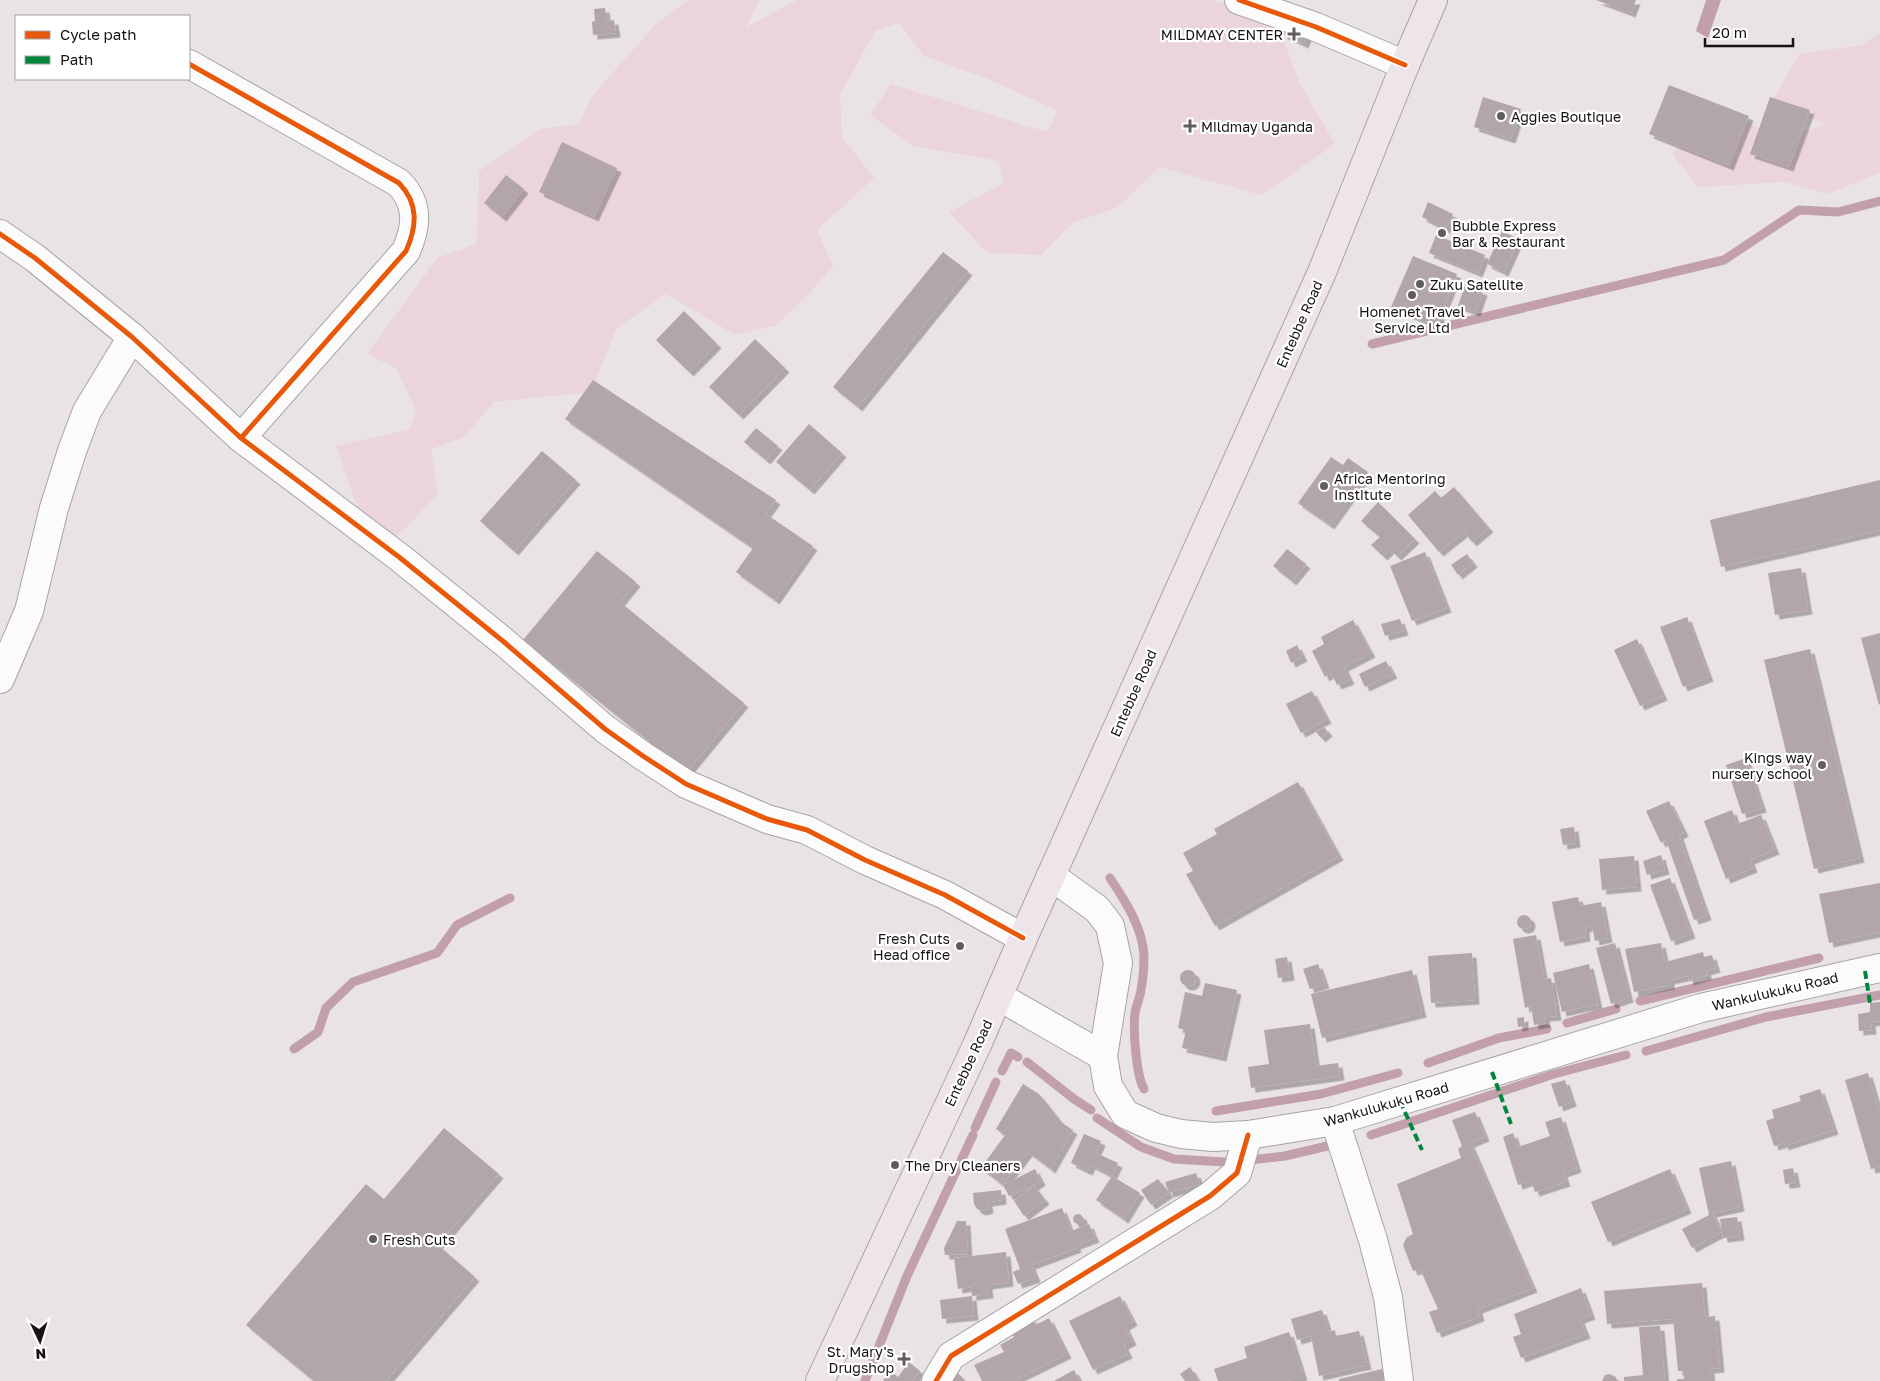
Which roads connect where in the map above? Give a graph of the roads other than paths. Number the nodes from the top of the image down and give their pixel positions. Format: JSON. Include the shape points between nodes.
{"nodes":[{"id":1,"x":1239,"y":0,"type":"edge"},
{"id":2,"x":1433,"y":0,"type":"edge"},
{"id":3,"x":190,"y":65,"type":"edge"},
{"id":4,"x":1405,"y":65,"type":"junction"},
{"id":5,"x":0,"y":234,"type":"edge"},
{"id":6,"x":132,"y":337,"type":"junction"},
{"id":7,"x":241,"y":438,"type":"junction"},
{"id":8,"x":0,"y":679,"type":"edge"},
{"id":9,"x":1051,"y":876,"type":"junction"},
{"id":10,"x":1023,"y":938,"type":"junction"},
{"id":11,"x":1880,"y":968,"type":"edge"},
{"id":12,"x":998,"y":996,"type":"junction"},
{"id":13,"x":1105,"y":1045,"type":"junction"},
{"id":14,"x":1335,"y":1121,"type":"junction"},
{"id":15,"x":1248,"y":1135,"type":"junction"},
{"id":16,"x":820,"y":1381,"type":"edge"},
{"id":17,"x":936,"y":1381,"type":"edge"},
{"id":18,"x":1399,"y":1381,"type":"edge"}],
"edges":[{"from":1,"to":4,"type":"street","via":[[1316,27]]},
{"from":2,"to":4,"type":"main road","name":"Entebbe Road"},
{"from":3,"to":7,"type":"street","via":[[399,183],[409,194],[413,206],[414,234],[406,251]]},
{"from":4,"to":9,"type":"main road","name":"Entebbe Road","via":[[1322,272]]},
{"from":5,"to":6,"type":"street","via":[[36,258]]},
{"from":6,"to":7,"type":"street"},
{"from":6,"to":8,"type":"street","via":[[87,411],[54,508],[29,611]]},
{"from":7,"to":10,"type":"street","via":[[399,557],[605,729],[650,761],[686,784],[767,819],[807,830],[944,895]]},
{"from":9,"to":10,"type":"main road","name":"Entebbe Road"},
{"from":9,"to":13,"type":"street","name":"Wankulukuku Road","via":[[1097,909],[1110,926],[1118,962]]},
{"from":10,"to":12,"type":"main road","name":"Entebbe Road"},
{"from":11,"to":14,"type":"street","name":"Wankulukuku Road","via":[[1701,1008]]},
{"from":12,"to":13,"type":"street"},
{"from":12,"to":16,"type":"main road","name":"Entebbe Road"},
{"from":13,"to":15,"type":"street","name":"Wankulukuku Road","via":[[1108,1086],[1125,1114],[1156,1128],[1181,1134],[1213,1137]]},
{"from":14,"to":15,"type":"street","name":"Wankulukuku Road"},
{"from":14,"to":18,"type":"street","via":[[1374,1240],[1388,1296]]},
{"from":15,"to":17,"type":"street","via":[[1237,1173],[1210,1196],[951,1356]]}]}
